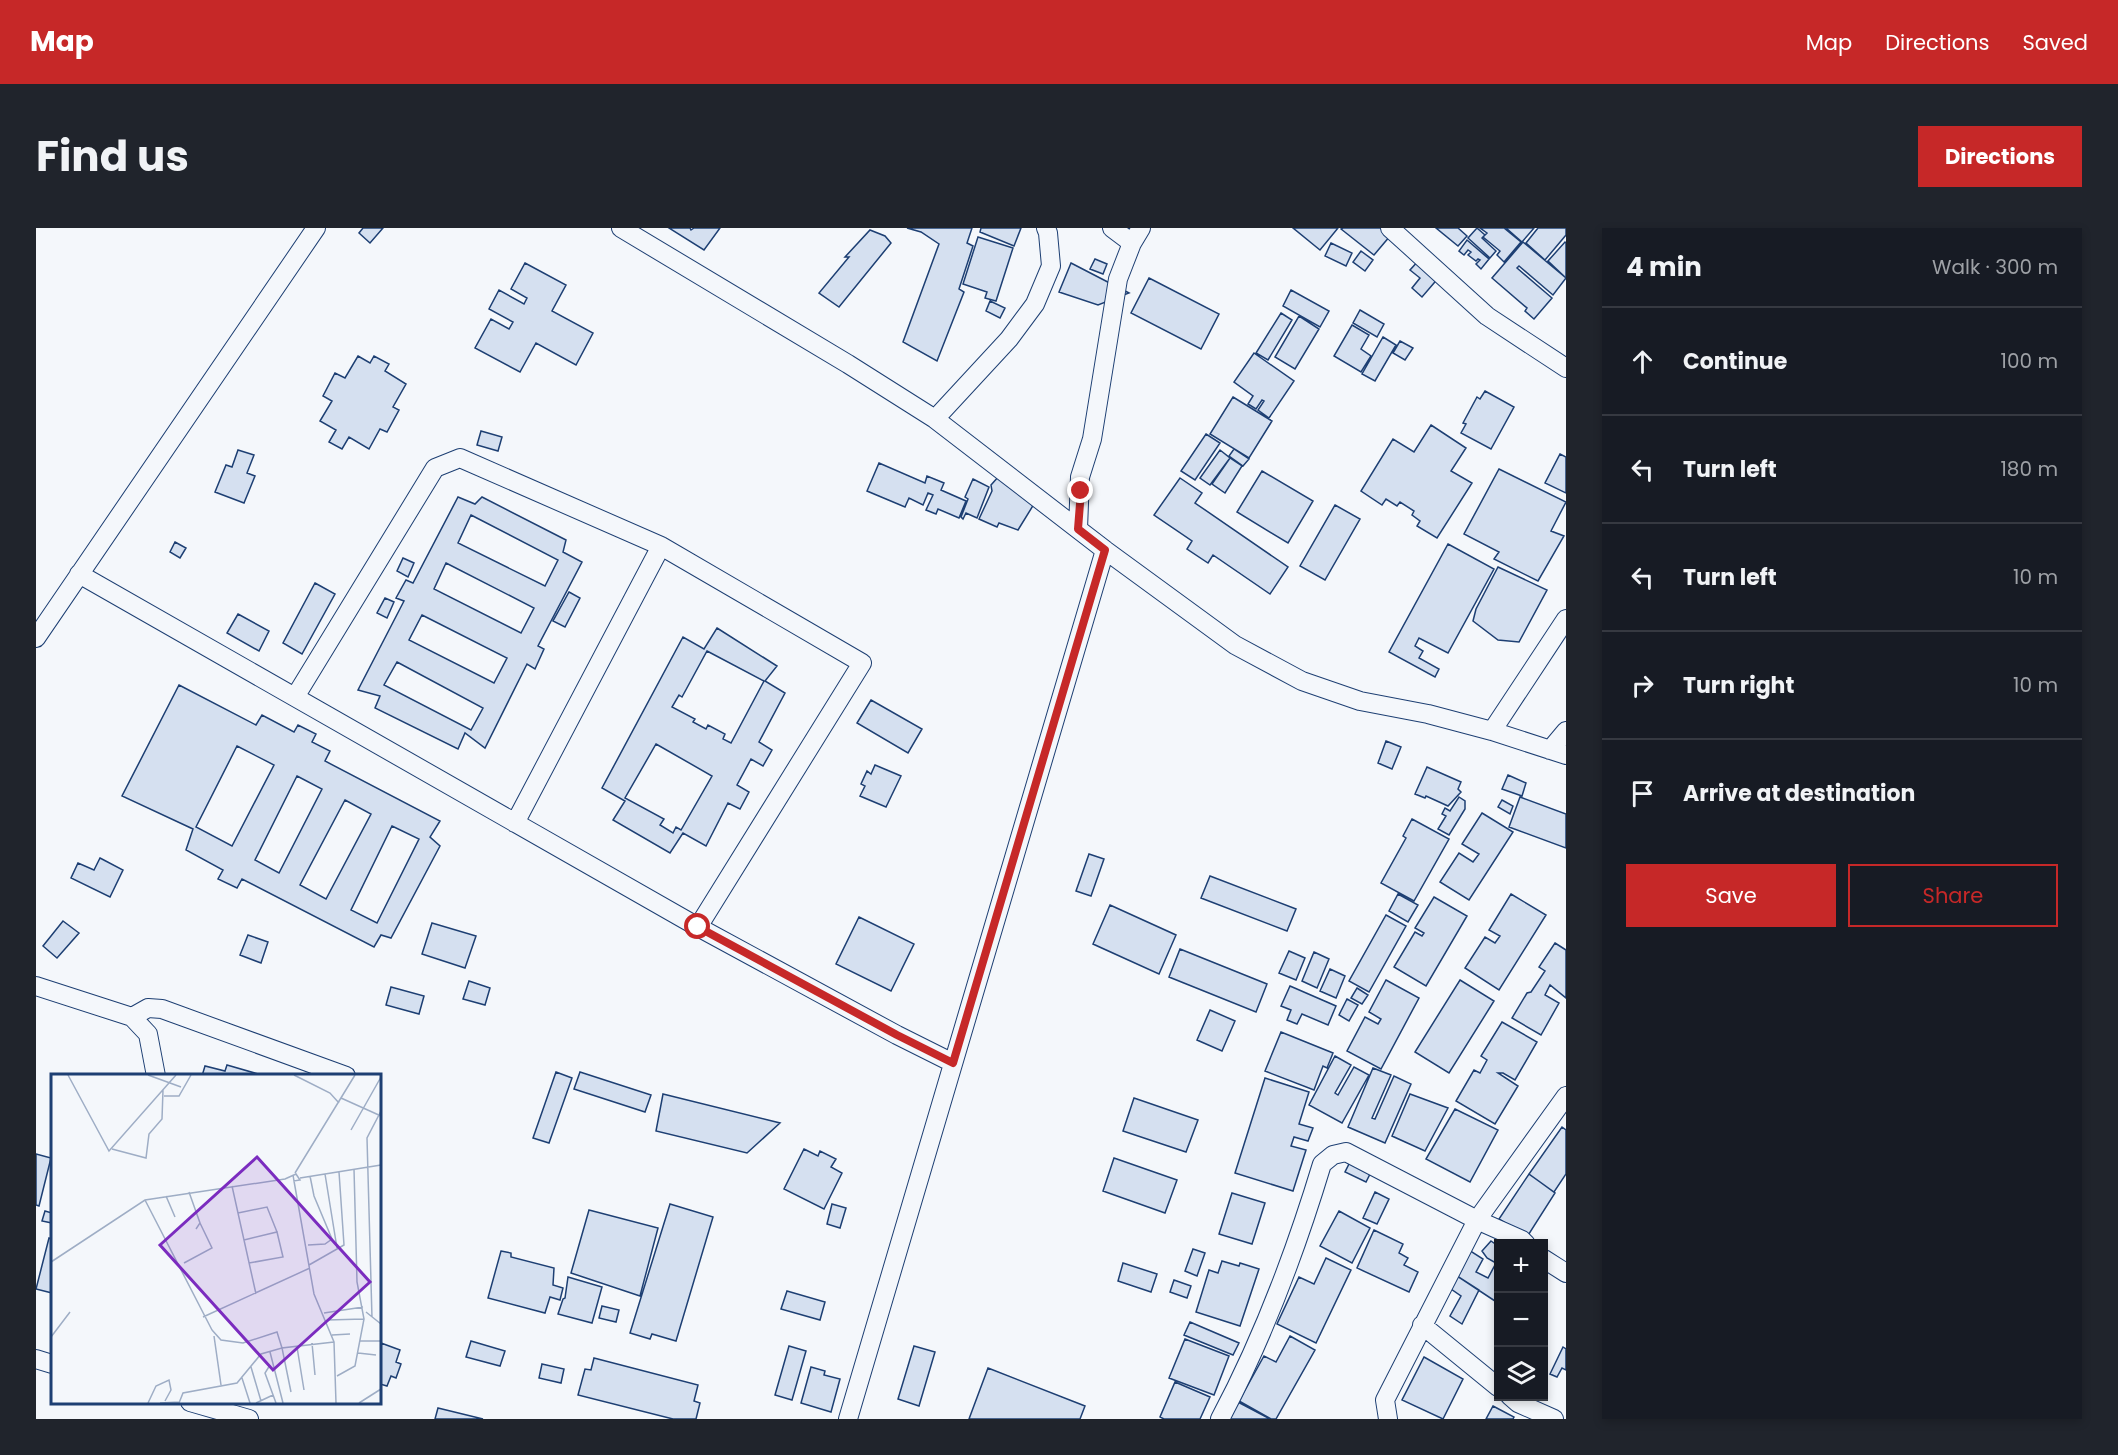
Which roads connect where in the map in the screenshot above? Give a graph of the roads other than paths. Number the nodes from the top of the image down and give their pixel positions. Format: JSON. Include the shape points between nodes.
{"nodes":[{"id":1,"x":316,"y":228,"type":"edge"},
{"id":2,"x":621,"y":228,"type":"edge"},
{"id":3,"x":1046,"y":228,"type":"edge"},
{"id":4,"x":1112,"y":228,"type":"edge"},
{"id":5,"x":1390,"y":228,"type":"edge"},
{"id":6,"x":1137,"y":236,"type":"edge"},
{"id":7,"x":1566,"y":368,"type":"edge"},
{"id":8,"x":935,"y":419,"type":"junction"},
{"id":9,"x":1078,"y":529,"type":"junction"},
{"id":10,"x":661,"y":546,"type":"junction"},
{"id":11,"x":1105,"y":550,"type":"junction"},
{"id":12,"x":79,"y":574,"type":"junction"},
{"id":13,"x":1566,"y":619,"type":"edge"},
{"id":14,"x":36,"y":638,"type":"edge"},
{"id":15,"x":295,"y":697,"type":"junction"},
{"id":16,"x":1492,"y":731,"type":"junction"},
{"id":17,"x":1566,"y":731,"type":"edge"},
{"id":18,"x":1558,"y":753,"type":"edge"},
{"id":19,"x":515,"y":823,"type":"junction"},
{"id":20,"x":698,"y":927,"type":"junction"},
{"id":21,"x":36,"y":986,"type":"edge"},
{"id":22,"x":132,"y":1017,"type":"junction"},
{"id":23,"x":953,"y":1063,"type":"junction"},
{"id":24,"x":156,"y":1074,"type":"edge"},
{"id":25,"x":341,"y":1074,"type":"edge"},
{"id":26,"x":1563,"y":1107,"type":"edge"},
{"id":27,"x":1477,"y":1220,"type":"junction"},
{"id":28,"x":1520,"y":1239,"type":"edge"},
{"id":29,"x":1548,"y":1262,"type":"edge"},
{"id":30,"x":1566,"y":1273,"type":"edge"},
{"id":31,"x":1422,"y":1325,"type":"junction"},
{"id":32,"x":36,"y":1359,"type":"edge"},
{"id":33,"x":51,"y":1364,"type":"edge"},
{"id":34,"x":1494,"y":1384,"type":"edge"},
{"id":35,"x":197,"y":1404,"type":"edge"},
{"id":36,"x":1516,"y":1406,"type":"edge"},
{"id":37,"x":249,"y":1419,"type":"edge"},
{"id":38,"x":848,"y":1419,"type":"edge"},
{"id":39,"x":1220,"y":1419,"type":"edge"},
{"id":40,"x":1388,"y":1419,"type":"edge"},
{"id":41,"x":1554,"y":1419,"type":"edge"}],
"edges":[{"from":1,"to":12,"type":"street"},
{"from":2,"to":8,"type":"street"},
{"from":3,"to":8,"type":"street","via":[[1051,266],[1035,304],[1009,339]]},
{"from":4,"to":6,"type":"street"},
{"from":5,"to":7,"type":"street","via":[[1487,316]]},
{"from":6,"to":9,"type":"street","via":[[1118,279],[1094,429],[1080,477]]},
{"from":8,"to":9,"type":"street"},
{"from":9,"to":11,"type":"street"},
{"from":10,"to":15,"type":"street","via":[[460,458],[435,468]]},
{"from":10,"to":19,"type":"street"},
{"from":10,"to":20,"type":"street","via":[[862,663]]},
{"from":11,"to":16,"type":"street","via":[[1235,645],[1302,681],[1360,701]]},
{"from":11,"to":23,"type":"street"},
{"from":12,"to":14,"type":"street"},
{"from":12,"to":15,"type":"street"},
{"from":13,"to":16,"type":"street"},
{"from":15,"to":19,"type":"street"},
{"from":16,"to":18,"type":"street"},
{"from":17,"to":18,"type":"street"},
{"from":19,"to":20,"type":"street"},
{"from":20,"to":23,"type":"street"},
{"from":21,"to":22,"type":"street"},
{"from":22,"to":24,"type":"street","via":[[148,1034]]},
{"from":22,"to":25,"type":"street","via":[[148,1008],[162,1009]]},
{"from":23,"to":38,"type":"street"},
{"from":26,"to":27,"type":"street"},
{"from":27,"to":28,"type":"street"},
{"from":27,"to":31,"type":"street"},
{"from":27,"to":39,"type":"street","via":[[1346,1152],[1333,1155],[1322,1164],[1294,1248]]},
{"from":29,"to":30,"type":"street"},
{"from":31,"to":34,"type":"street"},
{"from":31,"to":40,"type":"street","via":[[1384,1400]]},
{"from":32,"to":33,"type":"street"},
{"from":35,"to":37,"type":"street"},
{"from":36,"to":41,"type":"street"}]}
